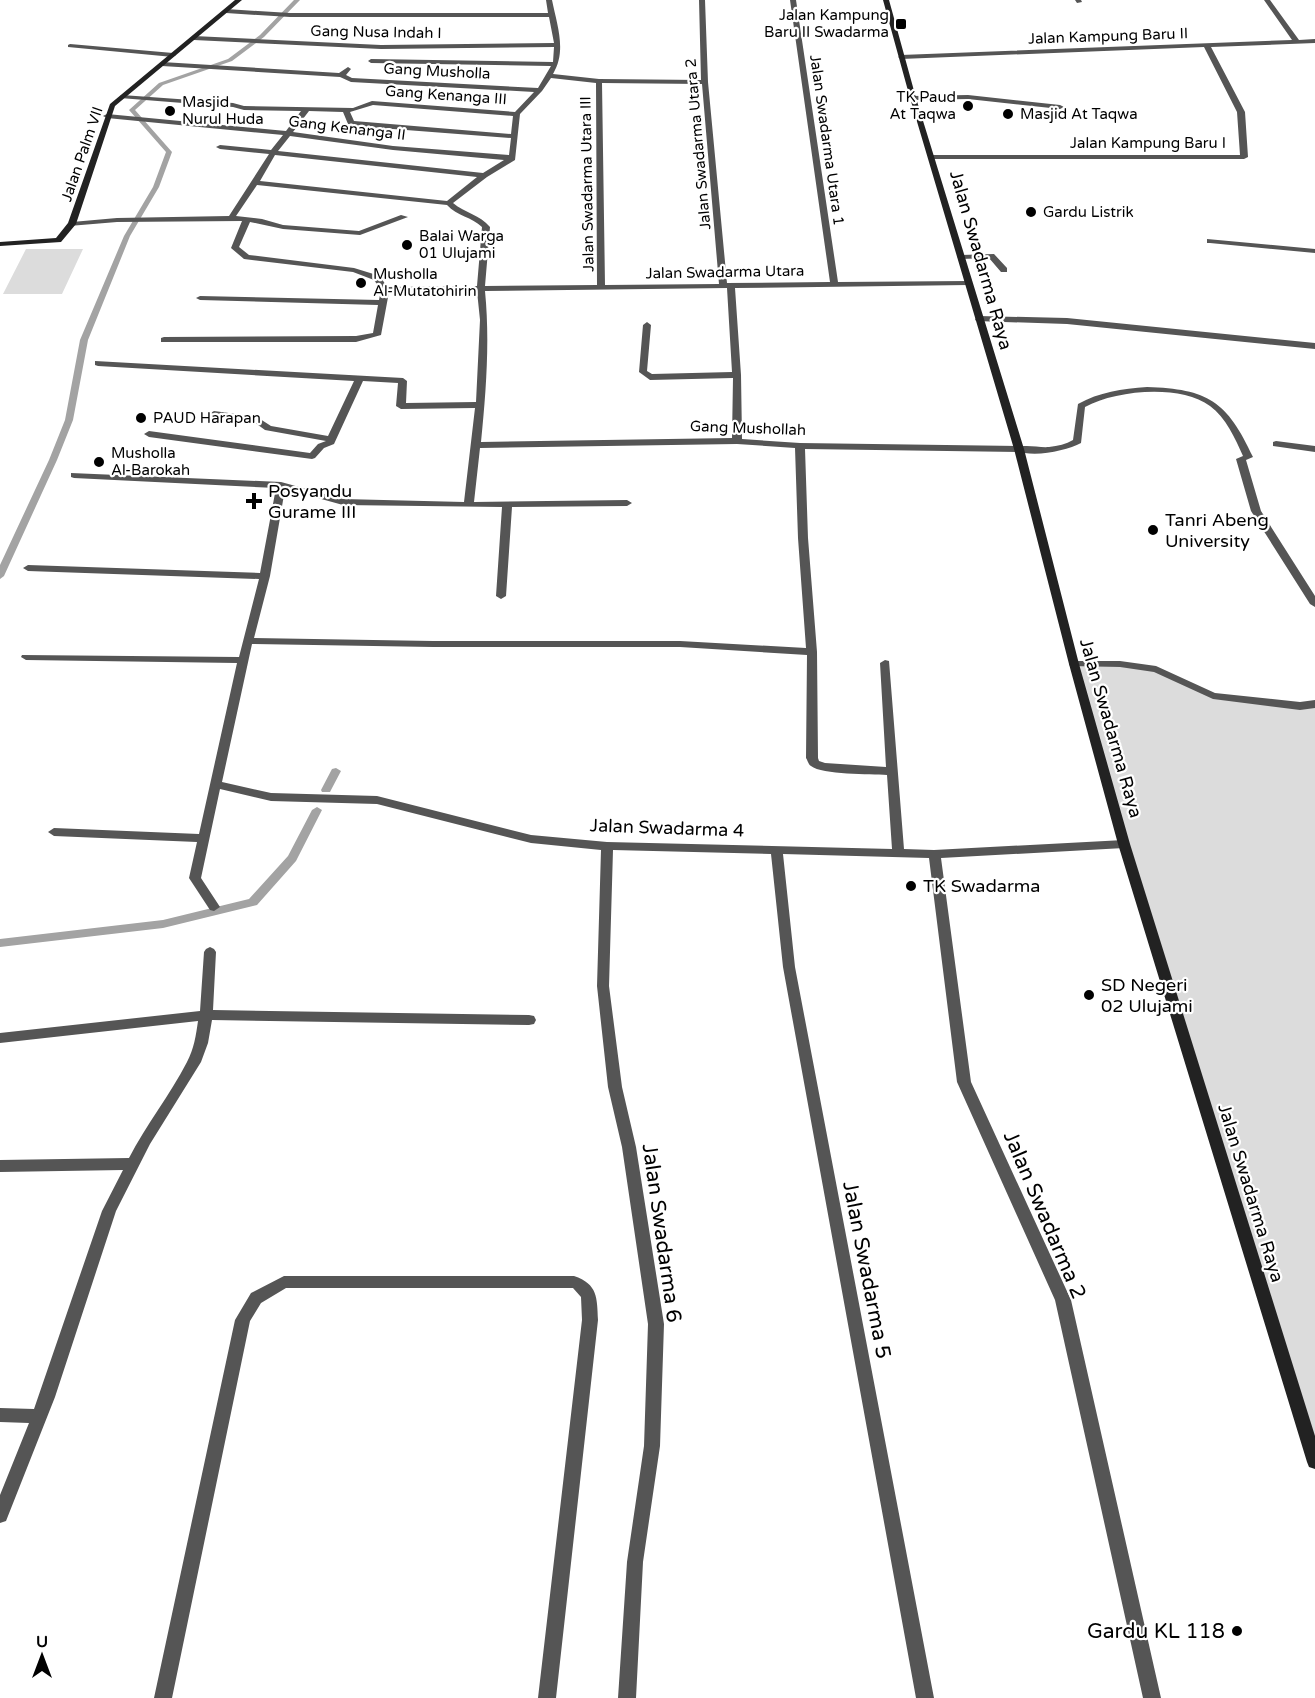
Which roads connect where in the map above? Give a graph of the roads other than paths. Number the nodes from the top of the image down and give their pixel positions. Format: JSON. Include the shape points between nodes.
{"nodes":[{"id":1,"x":239,"y":0,"type":"edge"},
{"id":2,"x":549,"y":0,"type":"edge"},
{"id":3,"x":702,"y":0,"type":"edge"},
{"id":4,"x":793,"y":0,"type":"edge"},
{"id":5,"x":886,"y":0,"type":"edge"},
{"id":6,"x":1267,"y":0,"type":"edge"},
{"id":7,"x":226,"y":12,"type":"junction"},
{"id":8,"x":551,"y":15,"type":"junction"},
{"id":9,"x":194,"y":38,"type":"junction"},
{"id":10,"x":1315,"y":41,"type":"edge"},
{"id":11,"x":1297,"y":42,"type":"junction"},
{"id":12,"x":558,"y":45,"type":"junction"},
{"id":13,"x":70,"y":46,"type":"dead end"},
{"id":14,"x":1207,"y":46,"type":"junction"},
{"id":15,"x":173,"y":55,"type":"junction"},
{"id":16,"x":902,"y":57,"type":"junction"},
{"id":17,"x":370,"y":61,"type":"dead end"},
{"id":18,"x":162,"y":64,"type":"junction"},
{"id":19,"x":556,"y":64,"type":"junction"},
{"id":20,"x":348,"y":69,"type":"dead end"},
{"id":21,"x":342,"y":75,"type":"junction"},
{"id":22,"x":549,"y":76,"type":"junction"},
{"id":23,"x":599,"y":81,"type":"junction"},
{"id":24,"x":705,"y":82,"type":"junction"},
{"id":25,"x":540,"y":90,"type":"junction"},
{"id":26,"x":122,"y":97,"type":"junction"},
{"id":27,"x":913,"y":98,"type":"junction"},
{"id":28,"x":1060,"y":106,"type":"dead end"},
{"id":29,"x":306,"y":110,"type":"junction"},
{"id":30,"x":346,"y":110,"type":"junction"},
{"id":31,"x":517,"y":114,"type":"junction"},
{"id":32,"x":107,"y":116,"type":"junction"},
{"id":33,"x":289,"y":134,"type":"junction"},
{"id":34,"x":515,"y":136,"type":"junction"},
{"id":35,"x":220,"y":147,"type":"dead end"},
{"id":36,"x":273,"y":153,"type":"junction"},
{"id":37,"x":932,"y":157,"type":"junction"},
{"id":38,"x":512,"y":158,"type":"junction"},
{"id":39,"x":484,"y":175,"type":"junction"},
{"id":40,"x":255,"y":183,"type":"junction"},
{"id":41,"x":449,"y":204,"type":"junction"},
{"id":42,"x":404,"y":217,"type":"dead end"},
{"id":43,"x":231,"y":218,"type":"junction"},
{"id":44,"x":248,"y":220,"type":"junction"},
{"id":45,"x":72,"y":224,"type":"junction"},
{"id":46,"x":1210,"y":241,"type":"dead end"},
{"id":47,"x":0,"y":244,"type":"edge"},
{"id":48,"x":1315,"y":251,"type":"edge"},
{"id":49,"x":961,"y":256,"type":"junction"},
{"id":50,"x":1004,"y":270,"type":"dead end"},
{"id":51,"x":968,"y":283,"type":"junction"},
{"id":52,"x":834,"y":284,"type":"junction"},
{"id":53,"x":727,"y":286,"type":"junction"},
{"id":54,"x":602,"y":288,"type":"junction"},
{"id":55,"x":385,"y":290,"type":"junction"},
{"id":56,"x":481,"y":290,"type":"junction"},
{"id":57,"x":200,"y":298,"type":"dead end"},
{"id":58,"x":382,"y":303,"type":"junction"},
{"id":59,"x":980,"y":323,"type":"junction"},
{"id":60,"x":647,"y":325,"type":"dead end"},
{"id":61,"x":164,"y":340,"type":"dead end"},
{"id":62,"x":1315,"y":346,"type":"edge"},
{"id":63,"x":98,"y":363,"type":"dead end"},
{"id":64,"x":737,"y":375,"type":"junction"},
{"id":65,"x":359,"y":380,"type":"junction"},
{"id":66,"x":480,"y":405,"type":"junction"},
{"id":67,"x":214,"y":414,"type":"dead end"},
{"id":68,"x":149,"y":434,"type":"dead end"},
{"id":69,"x":331,"y":439,"type":"junction"},
{"id":70,"x":737,"y":441,"type":"junction"},
{"id":71,"x":477,"y":444,"type":"junction"},
{"id":72,"x":1276,"y":444,"type":"dead end"},
{"id":73,"x":800,"y":446,"type":"junction"},
{"id":74,"x":1019,"y":449,"type":"junction"},
{"id":75,"x":1315,"y":449,"type":"edge"},
{"id":76,"x":74,"y":476,"type":"dead end"},
{"id":77,"x":281,"y":485,"type":"junction"},
{"id":78,"x":627,"y":503,"type":"dead end"},
{"id":79,"x":469,"y":505,"type":"junction"},
{"id":80,"x":507,"y":506,"type":"junction"},
{"id":81,"x":28,"y":568,"type":"dead end"},
{"id":82,"x":265,"y":576,"type":"junction"},
{"id":83,"x":501,"y":596,"type":"dead end"},
{"id":84,"x":1315,"y":604,"type":"edge"},
{"id":85,"x":249,"y":641,"type":"junction"},
{"id":86,"x":812,"y":652,"type":"junction"},
{"id":87,"x":26,"y":657,"type":"dead end"},
{"id":88,"x":243,"y":660,"type":"junction"},
{"id":89,"x":885,"y":663,"type":"dead end"},
{"id":90,"x":1074,"y":664,"type":"junction"},
{"id":91,"x":1315,"y":704,"type":"edge"},
{"id":92,"x":892,"y":771,"type":"junction"},
{"id":93,"x":215,"y":784,"type":"junction"},
{"id":94,"x":54,"y":832,"type":"dead end"},
{"id":95,"x":205,"y":838,"type":"junction"},
{"id":96,"x":1124,"y":844,"type":"junction"},
{"id":97,"x":607,"y":846,"type":"junction"},
{"id":98,"x":776,"y":849,"type":"junction"},
{"id":99,"x":898,"y":853,"type":"junction"},
{"id":100,"x":934,"y":854,"type":"junction"},
{"id":101,"x":214,"y":907,"type":"dead end"},
{"id":102,"x":210,"y":952,"type":"dead end"},
{"id":103,"x":206,"y":1015,"type":"junction"},
{"id":104,"x":530,"y":1020,"type":"dead end"},
{"id":105,"x":0,"y":1038,"type":"edge"},
{"id":106,"x":133,"y":1164,"type":"junction"},
{"id":107,"x":0,"y":1166,"type":"edge"},
{"id":108,"x":0,"y":1415,"type":"edge"},
{"id":109,"x":39,"y":1416,"type":"junction"},
{"id":110,"x":1315,"y":1462,"type":"edge"},
{"id":111,"x":0,"y":1515,"type":"edge"},
{"id":112,"x":163,"y":1698,"type":"edge"},
{"id":113,"x":547,"y":1698,"type":"edge"},
{"id":114,"x":627,"y":1698,"type":"edge"},
{"id":115,"x":925,"y":1698,"type":"edge"},
{"id":116,"x":1152,"y":1698,"type":"edge"}],
"edges":[{"from":1,"to":7,"type":"main road","name":"Jalan Palm VII"},
{"from":2,"to":8,"type":"street"},
{"from":3,"to":24,"type":"street","name":"Jalan Swadarma Utara 2"},
{"from":4,"to":52,"type":"street","name":"Jalan Swadarma Utara 1"},
{"from":5,"to":16,"type":"main road","name":"Jalan Swadarma Raya"},
{"from":6,"to":11,"type":"street"},
{"from":7,"to":8,"type":"street"},
{"from":7,"to":9,"type":"main road","name":"Jalan Palm VII"},
{"from":8,"to":12,"type":"street"},
{"from":9,"to":12,"type":"street","name":"Gang Nusa Indah I","via":[[381,47]]},
{"from":9,"to":15,"type":"main road","name":"Jalan Palm VII"},
{"from":10,"to":11,"type":"street","name":"Jalan Kampung Baru II"},
{"from":11,"to":14,"type":"street","name":"Jalan Kampung Baru II"},
{"from":12,"to":19,"type":"street"},
{"from":13,"to":15,"type":"street"},
{"from":14,"to":16,"type":"street","name":"Jalan Kampung Baru II"},
{"from":14,"to":37,"type":"street","name":"Jalan Kampung Baru I","via":[[1240,111],[1244,157]]},
{"from":15,"to":18,"type":"main road","name":"Jalan Palm VII"},
{"from":16,"to":27,"type":"main road","name":"Jalan Swadarma Raya"},
{"from":17,"to":19,"type":"street"},
{"from":18,"to":21,"type":"street","name":"Gang Musholla"},
{"from":18,"to":26,"type":"main road","name":"Jalan Palm VII"},
{"from":19,"to":22,"type":"street"},
{"from":20,"to":21,"type":"street"},
{"from":21,"to":25,"type":"street","name":"Gang Musholla","via":[[351,80]]},
{"from":22,"to":23,"type":"street"},
{"from":22,"to":25,"type":"street"},
{"from":23,"to":24,"type":"street"},
{"from":23,"to":54,"type":"street","name":"Jalan Swadarma Utara III"},
{"from":24,"to":53,"type":"street","name":"Jalan Swadarma Utara 2"},
{"from":25,"to":31,"type":"street"},
{"from":26,"to":29,"type":"street","name":"Gang Kenanga III"},
{"from":26,"to":32,"type":"main road","name":"Jalan Palm VII"},
{"from":27,"to":28,"type":"street","via":[[968,97]]},
{"from":27,"to":37,"type":"main road","name":"Jalan Swadarma Raya"},
{"from":29,"to":30,"type":"street","name":"Gang Kenanga III"},
{"from":29,"to":33,"type":"street"},
{"from":30,"to":31,"type":"street","name":"Gang Kenanga III","via":[[372,103]]},
{"from":30,"to":34,"type":"street","via":[[354,124]]},
{"from":31,"to":34,"type":"street"},
{"from":32,"to":33,"type":"street","name":"Gang Kenanga II"},
{"from":32,"to":45,"type":"main road","name":"Jalan Palm VII"},
{"from":33,"to":36,"type":"street"},
{"from":33,"to":38,"type":"street","name":"Gang Kenanga II"},
{"from":34,"to":38,"type":"street"},
{"from":35,"to":36,"type":"street"},
{"from":36,"to":39,"type":"street"},
{"from":36,"to":40,"type":"street"},
{"from":37,"to":49,"type":"main road","name":"Jalan Swadarma Raya"},
{"from":38,"to":39,"type":"street"},
{"from":39,"to":41,"type":"street"},
{"from":40,"to":41,"type":"street"},
{"from":40,"to":43,"type":"street"},
{"from":41,"to":56,"type":"street","via":[[456,213],[479,219],[486,227]]},
{"from":42,"to":44,"type":"street","via":[[360,233]]},
{"from":43,"to":44,"type":"street"},
{"from":43,"to":45,"type":"street"},
{"from":44,"to":55,"type":"street","via":[[235,248],[240,254],[354,270],[377,278]]},
{"from":45,"to":47,"type":"main road","name":"Jalan Palm VII","via":[[58,240]]},
{"from":46,"to":48,"type":"street"},
{"from":49,"to":50,"type":"street","via":[[992,256]]},
{"from":49,"to":51,"type":"main road","name":"Jalan Swadarma Raya"},
{"from":51,"to":52,"type":"street","name":"Jalan Swadarma Utara"},
{"from":51,"to":59,"type":"main road","name":"Jalan Swadarma Raya"},
{"from":52,"to":53,"type":"street","name":"Jalan Swadarma Utara"},
{"from":53,"to":54,"type":"street","name":"Jalan Swadarma Utara"},
{"from":53,"to":64,"type":"street","name":"Jalan Swadarma Utara 2"},
{"from":54,"to":56,"type":"street","name":"Jalan Swadarma Utara"},
{"from":55,"to":56,"type":"street","name":"Jalan Swadarma Utara"},
{"from":55,"to":58,"type":"street"},
{"from":56,"to":66,"type":"street","via":[[484,320]]},
{"from":57,"to":58,"type":"street"},
{"from":58,"to":61,"type":"street","via":[[377,335],[372,337]]},
{"from":59,"to":62,"type":"street","via":[[1118,325]]},
{"from":59,"to":74,"type":"main road","name":"Jalan Swadarma Raya"},
{"from":60,"to":64,"type":"street","via":[[643,372],[650,377]]},
{"from":63,"to":65,"type":"street"},
{"from":64,"to":70,"type":"street","name":"Jalan Swadarma Utara 2"},
{"from":65,"to":66,"type":"street","via":[[403,381],[401,406]]},
{"from":65,"to":69,"type":"street"},
{"from":66,"to":71,"type":"street"},
{"from":67,"to":69,"type":"street","via":[[257,420],[268,428]]},
{"from":68,"to":69,"type":"street","via":[[309,456]]},
{"from":70,"to":71,"type":"street","name":"Gang Mushollah"},
{"from":70,"to":73,"type":"street","name":"Gang Mushollah"},
{"from":71,"to":79,"type":"street"},
{"from":72,"to":75,"type":"street"},
{"from":73,"to":74,"type":"street","name":"Gang Mushollah"},
{"from":73,"to":86,"type":"street"},
{"from":74,"to":84,"type":"street","name":"Gang Mushollah","via":[[1050,450],[1078,441],[1080,406],[1090,398],[1144,389],[1183,393],[1211,402],[1236,430],[1248,457],[1241,459],[1256,511]]},
{"from":74,"to":90,"type":"main road","name":"Jalan Swadarma Raya"},
{"from":76,"to":77,"type":"street"},
{"from":77,"to":79,"type":"street","via":[[343,502]]},
{"from":77,"to":82,"type":"street"},
{"from":78,"to":80,"type":"street"},
{"from":79,"to":80,"type":"street"},
{"from":80,"to":83,"type":"street"},
{"from":81,"to":82,"type":"street"},
{"from":82,"to":85,"type":"street"},
{"from":85,"to":86,"type":"street","via":[[680,644]]},
{"from":85,"to":88,"type":"street"},
{"from":86,"to":92,"type":"street","via":[[814,762],[824,767]]},
{"from":87,"to":88,"type":"street"},
{"from":88,"to":93,"type":"street"},
{"from":89,"to":92,"type":"street"},
{"from":90,"to":91,"type":"street","via":[[1156,669],[1213,696],[1300,706]]},
{"from":90,"to":96,"type":"main road","name":"Jalan Swadarma Raya"},
{"from":92,"to":99,"type":"street"},
{"from":93,"to":95,"type":"street"},
{"from":93,"to":97,"type":"street","name":"Jalan Swadarma 4","via":[[271,797],[377,800],[531,839]]},
{"from":94,"to":95,"type":"street"},
{"from":95,"to":101,"type":"street","via":[[195,878]]},
{"from":96,"to":100,"type":"street","name":"Jalan Swadarma 4"},
{"from":96,"to":110,"type":"main road","name":"Jalan Swadarma Raya"},
{"from":97,"to":98,"type":"street","name":"Jalan Swadarma 4"},
{"from":97,"to":114,"type":"street","name":"Jalan Swadarma 6","via":[[603,986],[615,1087],[629,1147],[656,1324],[652,1446],[635,1562]]},
{"from":98,"to":99,"type":"street","name":"Jalan Swadarma 4"},
{"from":98,"to":115,"type":"street","name":"Jalan Swadarma 5","via":[[789,967]]},
{"from":99,"to":100,"type":"street","name":"Jalan Swadarma 4"},
{"from":100,"to":116,"type":"street","name":"Jalan Swadarma 2","via":[[964,1082],[1063,1300]]},
{"from":102,"to":103,"type":"street"},
{"from":103,"to":104,"type":"street"},
{"from":103,"to":105,"type":"street"},
{"from":103,"to":106,"type":"street","via":[[194,1062]]},
{"from":106,"to":107,"type":"street"},
{"from":106,"to":109,"type":"street","via":[[109,1211]]},
{"from":108,"to":109,"type":"street"},
{"from":109,"to":111,"type":"street"},
{"from":112,"to":113,"type":"street","via":[[243,1320],[256,1298],[284,1282],[496,1280],[574,1282],[589,1294],[590,1320]]}]}
